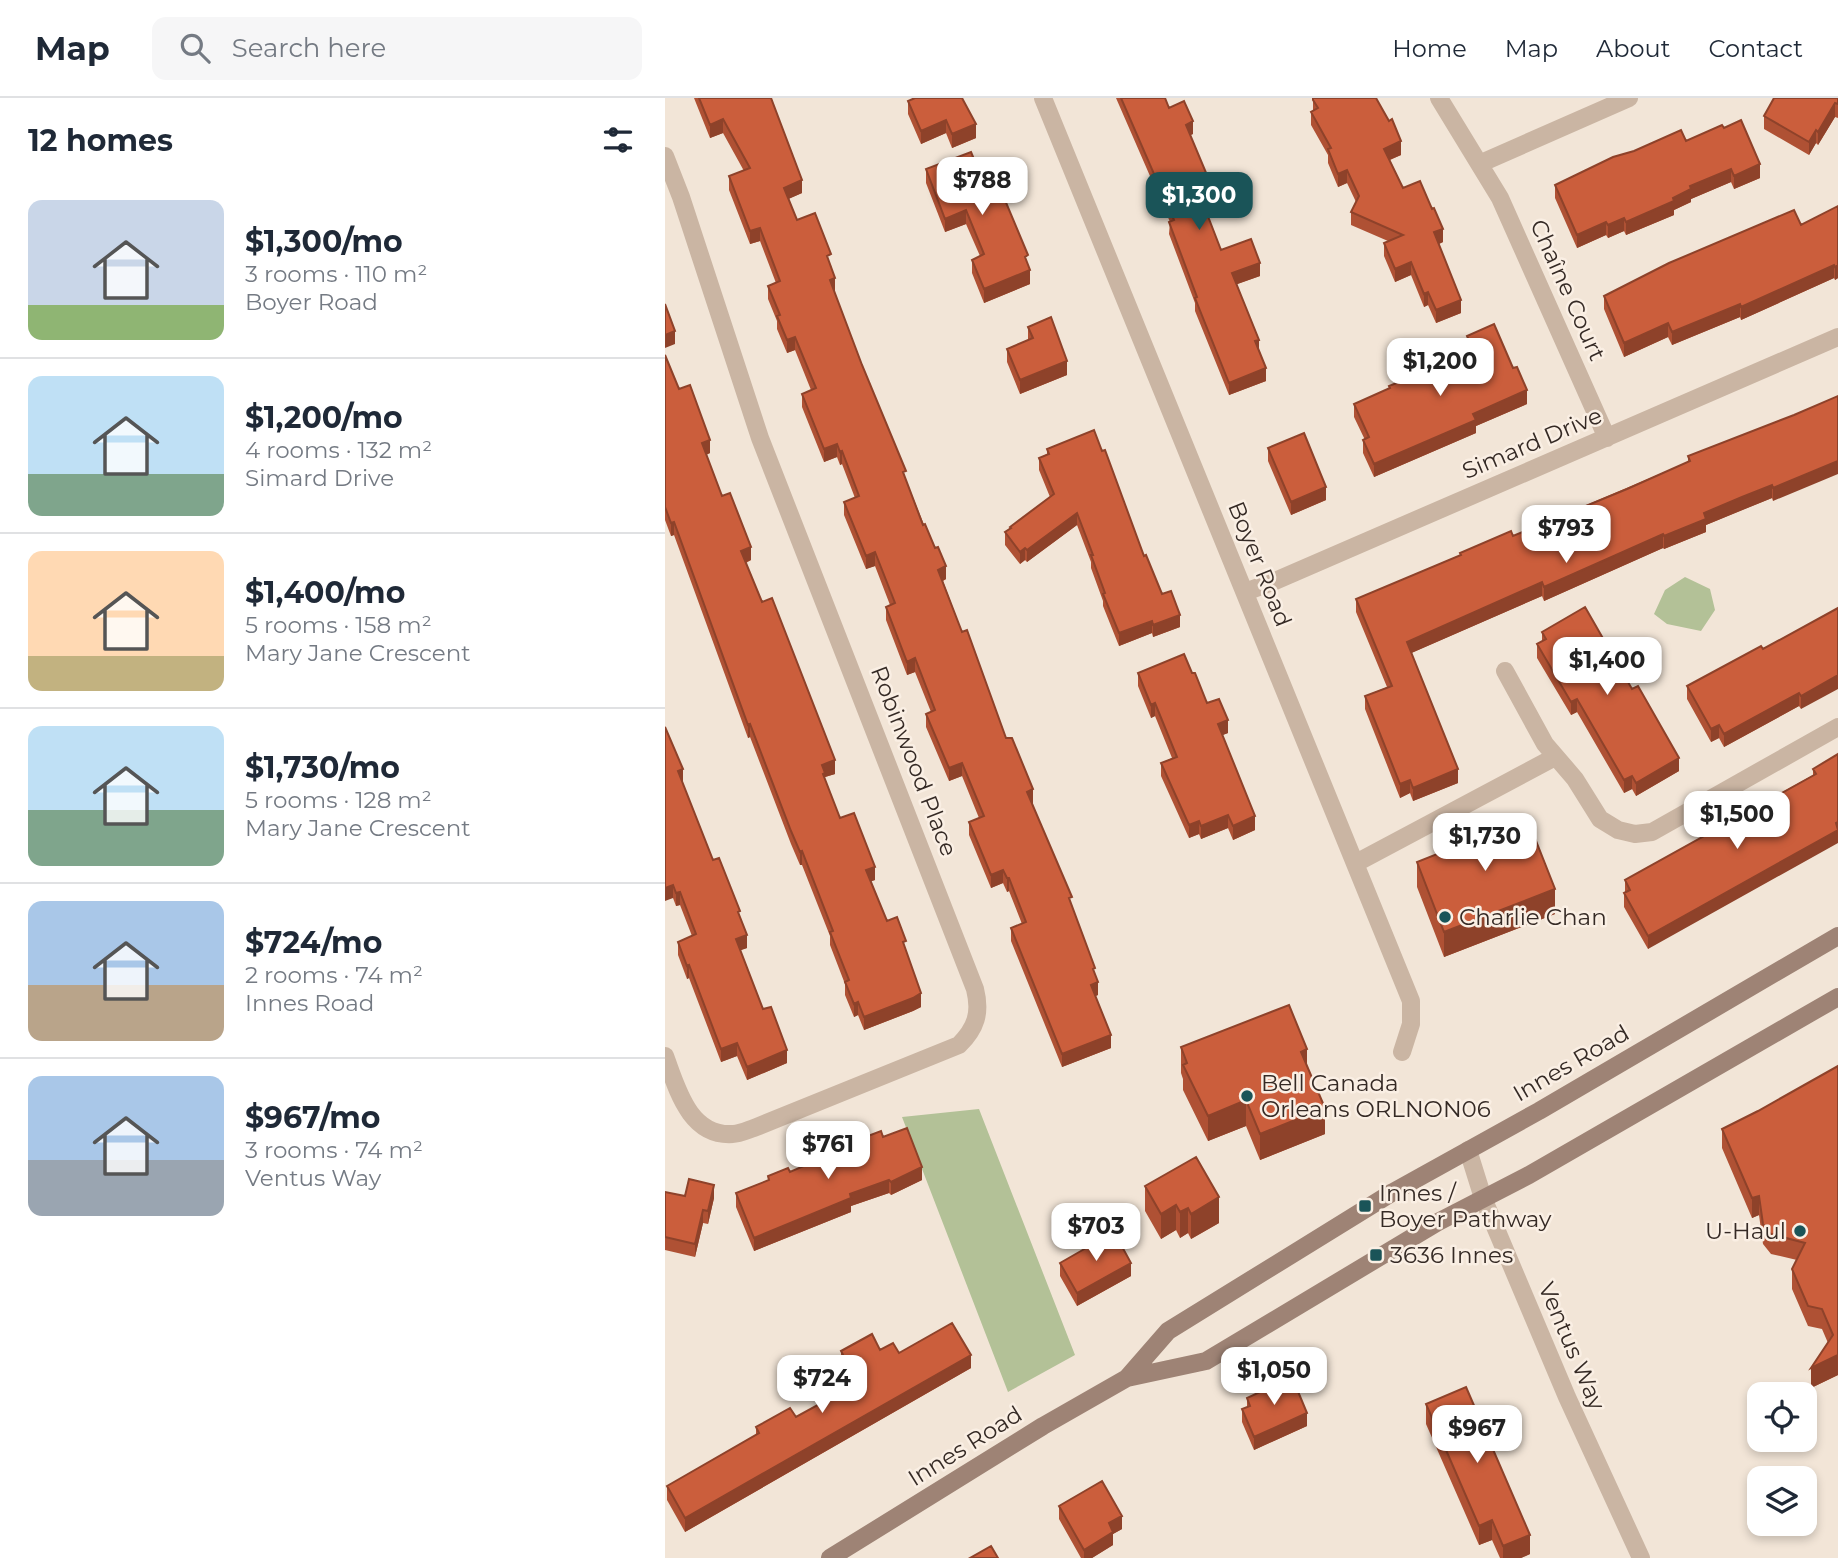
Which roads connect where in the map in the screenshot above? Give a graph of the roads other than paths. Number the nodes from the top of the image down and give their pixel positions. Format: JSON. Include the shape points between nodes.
{"nodes":[{"id":1,"x":1043,"y":98,"type":"edge"},
{"id":2,"x":1439,"y":98,"type":"edge"},
{"id":3,"x":1629,"y":98,"type":"edge"},
{"id":4,"x":665,"y":156,"type":"edge"},
{"id":5,"x":1479,"y":164,"type":"junction"},
{"id":6,"x":1838,"y":337,"type":"edge"},
{"id":7,"x":1607,"y":438,"type":"junction"},
{"id":8,"x":1245,"y":592,"type":"junction"},
{"id":9,"x":1505,"y":671,"type":"dead end"},
{"id":10,"x":1838,"y":727,"type":"edge"},
{"id":11,"x":1555,"y":757,"type":"junction"},
{"id":12,"x":1356,"y":863,"type":"junction"},
{"id":13,"x":1838,"y":936,"type":"edge"},
{"id":14,"x":1838,"y":997,"type":"edge"},
{"id":15,"x":1402,"y":1052,"type":"dead end"},
{"id":16,"x":665,"y":1056,"type":"edge"},
{"id":17,"x":1468,"y":1150,"type":"junction"},
{"id":18,"x":1483,"y":1198,"type":"junction"},
{"id":19,"x":1127,"y":1378,"type":"junction"},
{"id":20,"x":830,"y":1558,"type":"edge"},
{"id":21,"x":1641,"y":1558,"type":"edge"}],
"edges":[{"from":1,"to":8,"type":"street","name":"Boyer Road"},
{"from":2,"to":5,"type":"street","name":"Chaîne Court"},
{"from":3,"to":5,"type":"street"},
{"from":4,"to":16,"type":"street","name":"Robinwood Place","via":[[760,438],[979,1004],[977,1020],[959,1045],[733,1134],[712,1131],[697,1122],[687,1110]]},
{"from":5,"to":7,"type":"street","name":"Chaîne Court","via":[[1500,198]]},
{"from":6,"to":7,"type":"street","name":"Simard Drive"},
{"from":7,"to":8,"type":"street","name":"Simard Drive"},
{"from":8,"to":12,"type":"street","name":"Boyer Road"},
{"from":9,"to":11,"type":"street"},
{"from":10,"to":11,"type":"street","via":[[1652,832],[1635,834],[1600,819]]},
{"from":11,"to":12,"type":"street"},
{"from":12,"to":15,"type":"street","name":"Boyer Road","via":[[1411,1001],[1411,1024]]},
{"from":13,"to":17,"type":"main road","name":"Innes Road"},
{"from":14,"to":18,"type":"main road","name":"Innes Road"},
{"from":17,"to":18,"type":"street","name":"Ventus Way"},
{"from":17,"to":19,"type":"main road","name":"Innes Road","via":[[1168,1331]]},
{"from":18,"to":19,"type":"main road","name":"Innes Road","via":[[1206,1361]]},
{"from":18,"to":21,"type":"street","name":"Ventus Way","via":[[1585,1441]]},
{"from":19,"to":20,"type":"main road","name":"Innes Road"}]}
